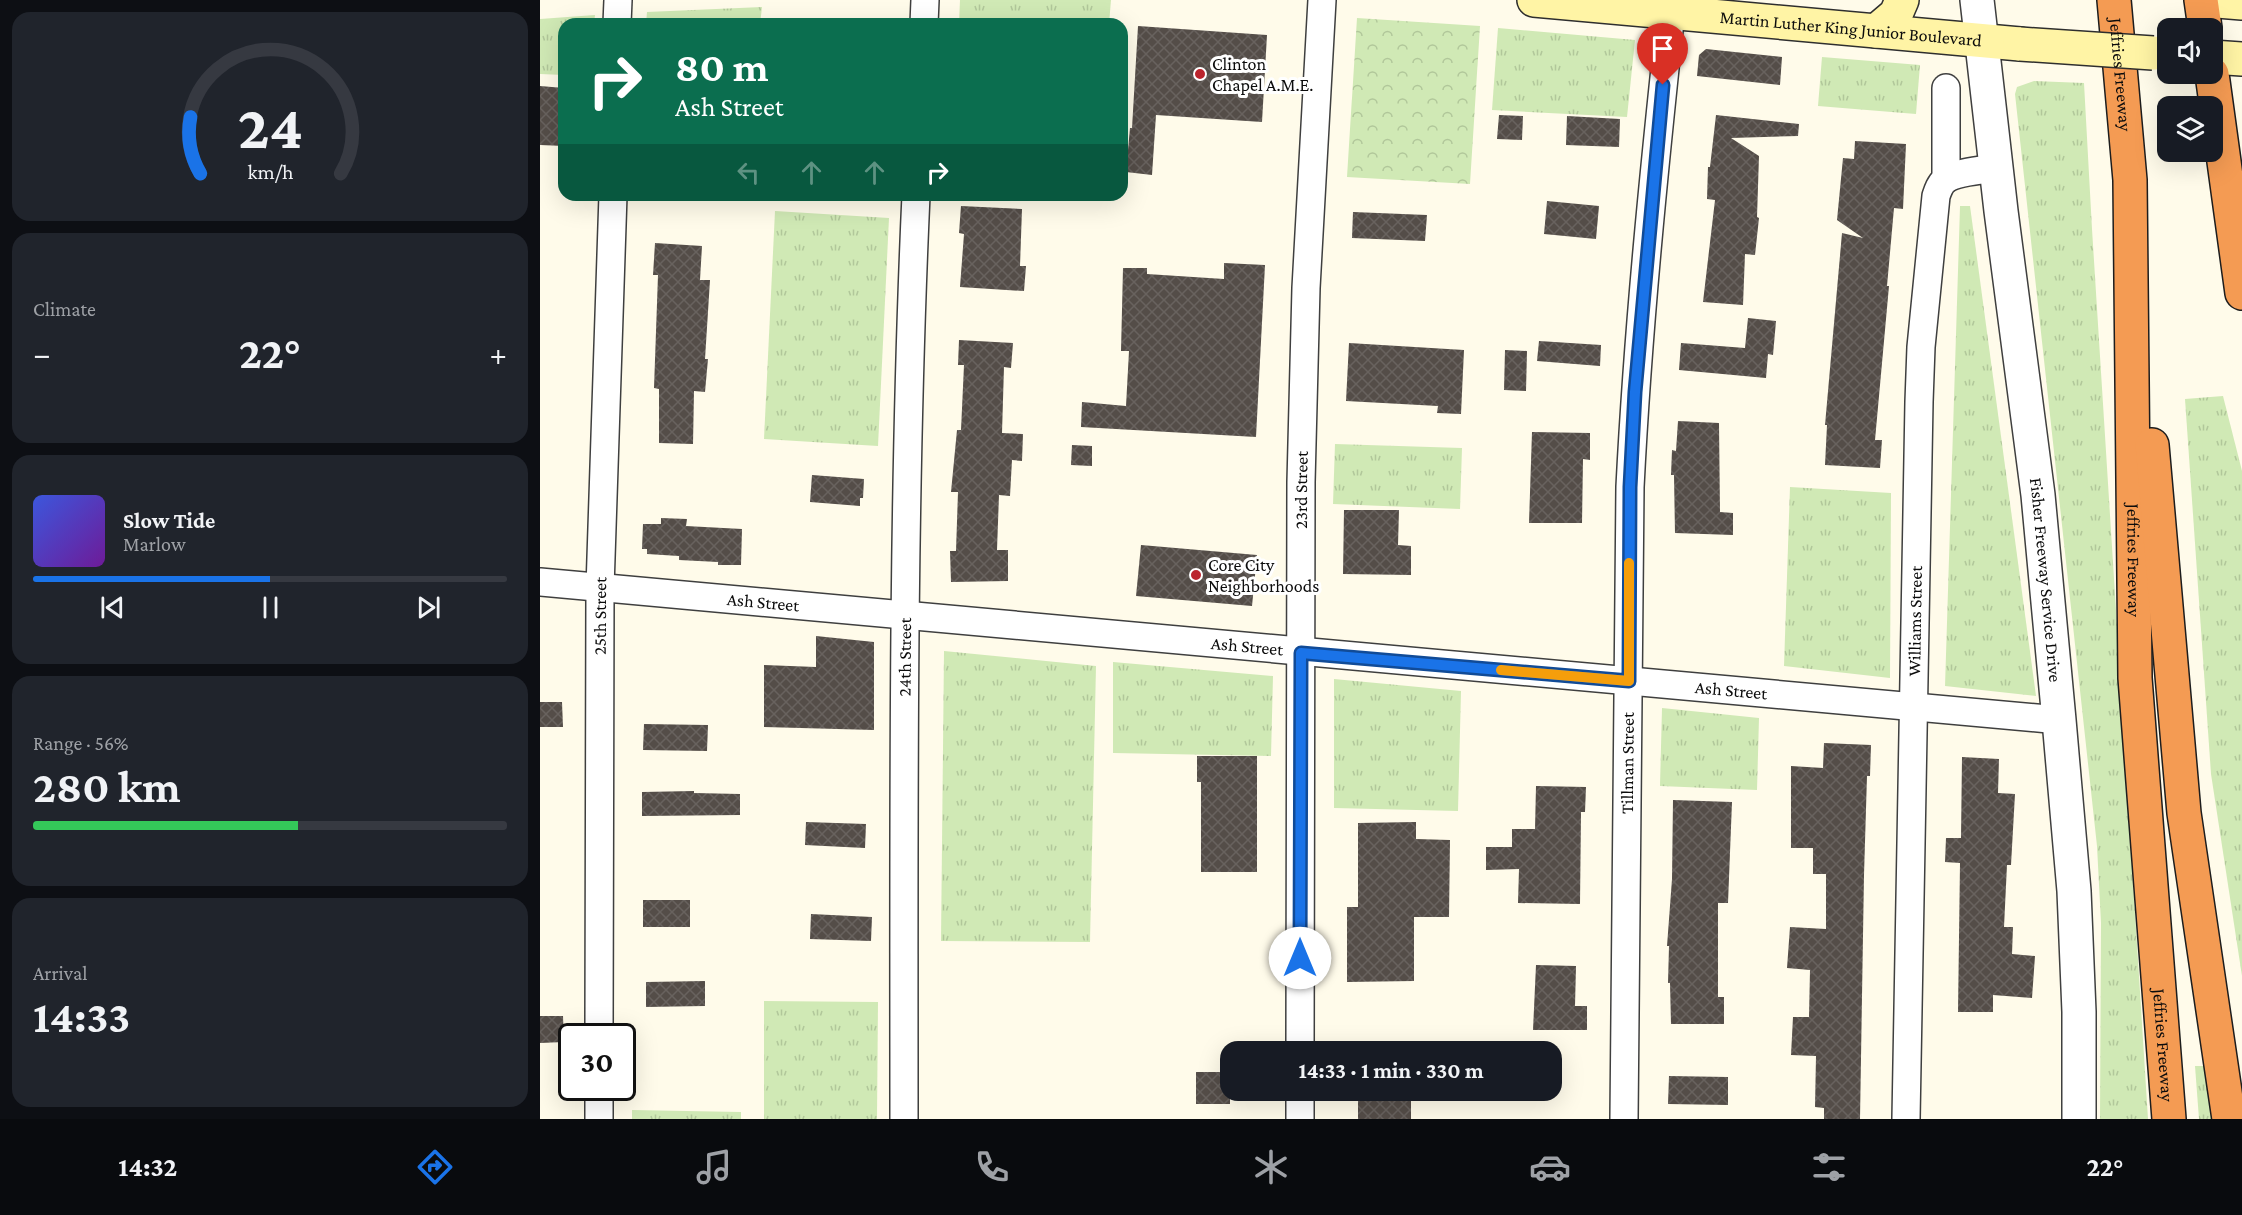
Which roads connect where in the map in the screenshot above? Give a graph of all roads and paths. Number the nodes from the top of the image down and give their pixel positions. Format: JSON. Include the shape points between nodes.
{"nodes":[{"id":1,"x":618,"y":0,"type":"edge"},
{"id":2,"x":926,"y":0,"type":"edge"},
{"id":3,"x":1322,"y":0,"type":"edge"},
{"id":4,"x":1902,"y":0,"type":"edge"},
{"id":5,"x":1977,"y":0,"type":"edge"},
{"id":6,"x":2114,"y":0,"type":"edge"},
{"id":7,"x":2203,"y":0,"type":"edge"},
{"id":8,"x":1545,"y":1,"type":"edge"},
{"id":9,"x":2242,"y":3,"type":"edge"},
{"id":10,"x":1671,"y":12,"type":"junction"},
{"id":11,"x":617,"y":18,"type":"edge"},
{"id":12,"x":924,"y":18,"type":"edge"},
{"id":13,"x":2204,"y":18,"type":"edge"},
{"id":14,"x":1876,"y":31,"type":"junction"},
{"id":15,"x":1982,"y":41,"type":"junction"},
{"id":16,"x":2157,"y":53,"type":"edge"},
{"id":17,"x":2223,"y":58,"type":"edge"},
{"id":18,"x":2242,"y":59,"type":"edge"},
{"id":19,"x":2212,"y":84,"type":"edge"},
{"id":20,"x":1946,"y":88,"type":"dead end"},
{"id":21,"x":1997,"y":168,"type":"junction"},
{"id":22,"x":1946,"y":179,"type":"junction"},
{"id":23,"x":2130,"y":180,"type":"junction"},
{"id":24,"x":613,"y":201,"type":"edge"},
{"id":25,"x":916,"y":201,"type":"edge"},
{"id":26,"x":2242,"y":293,"type":"edge"},
{"id":27,"x":540,"y":582,"type":"edge"},
{"id":28,"x":600,"y":588,"type":"junction"},
{"id":29,"x":905,"y":616,"type":"junction"},
{"id":30,"x":1301,"y":653,"type":"junction"},
{"id":31,"x":1629,"y":681,"type":"junction"},
{"id":32,"x":1913,"y":707,"type":"junction"},
{"id":33,"x":2060,"y":720,"type":"junction"},
{"id":34,"x":599,"y":1023,"type":"edge"},
{"id":35,"x":1300,"y":1041,"type":"edge"},
{"id":36,"x":599,"y":1101,"type":"edge"},
{"id":37,"x":1300,"y":1101,"type":"edge"},
{"id":38,"x":599,"y":1119,"type":"edge"},
{"id":39,"x":904,"y":1119,"type":"edge"},
{"id":40,"x":1300,"y":1119,"type":"edge"},
{"id":41,"x":1624,"y":1119,"type":"edge"},
{"id":42,"x":1906,"y":1119,"type":"edge"},
{"id":43,"x":2079,"y":1119,"type":"edge"},
{"id":44,"x":2169,"y":1119,"type":"edge"},
{"id":45,"x":2229,"y":1119,"type":"edge"}],
"edges":[{"from":1,"to":11,"type":"street"},
{"from":2,"to":12,"type":"street"},
{"from":3,"to":30,"type":"street","name":"23rd Street","via":[[1306,288]]},
{"from":4,"to":14,"type":"main road","via":[[1896,14]]},
{"from":5,"to":15,"type":"street"},
{"from":6,"to":23,"type":"highway","name":"Jeffries Freeway"},
{"from":7,"to":9,"type":"main road"},
{"from":7,"to":13,"type":"highway"},
{"from":8,"to":10,"type":"main road","name":"Martin Luther King Junior Boulevard"},
{"from":10,"to":14,"type":"main road","name":"Martin Luther King Junior Boulevard"},
{"from":10,"to":31,"type":"street","name":"Tillman Street","via":[[1635,392],[1630,487]]},
{"from":14,"to":15,"type":"main road","name":"Martin Luther King Junior Boulevard"},
{"from":15,"to":16,"type":"main road","name":"Martin Luther King Junior Boulevard","bridge":true},
{"from":15,"to":21,"type":"street","name":"Fisher Freeway Service Drive"},
{"from":17,"to":18,"type":"main road"},
{"from":19,"to":26,"type":"highway"},
{"from":20,"to":22,"type":"street"},
{"from":21,"to":22,"type":"street"},
{"from":21,"to":33,"type":"street","name":"Fisher Freeway Service Drive","via":[[2038,495]]},
{"from":22,"to":32,"type":"street","name":"Williams Street","via":[[1936,196],[1921,347]]},
{"from":23,"to":44,"type":"highway","name":"Jeffries Freeway","via":[[2135,678]]},
{"from":23,"to":45,"type":"highway","via":[[2184,813]]},
{"from":24,"to":28,"type":"street","name":"25th Street"},
{"from":25,"to":29,"type":"street","name":"24th Street"},
{"from":27,"to":28,"type":"street","name":"Ash Street"},
{"from":28,"to":29,"type":"street","name":"Ash Street"},
{"from":28,"to":34,"type":"street","name":"25th Street"},
{"from":29,"to":30,"type":"street","name":"Ash Street"},
{"from":29,"to":39,"type":"street","name":"24th Street"},
{"from":30,"to":31,"type":"street","name":"Ash Street"},
{"from":30,"to":35,"type":"street","name":"23rd Street"},
{"from":31,"to":32,"type":"street","name":"Ash Street"},
{"from":31,"to":41,"type":"street","name":"Tillman Street"},
{"from":32,"to":33,"type":"street","name":"Ash Street"},
{"from":32,"to":42,"type":"street","name":"Williams Street"},
{"from":33,"to":43,"type":"street","name":"Fisher Freeway Service Drive","via":[[2074,891]]},
{"from":36,"to":38,"type":"street"},
{"from":37,"to":40,"type":"street"}]}
